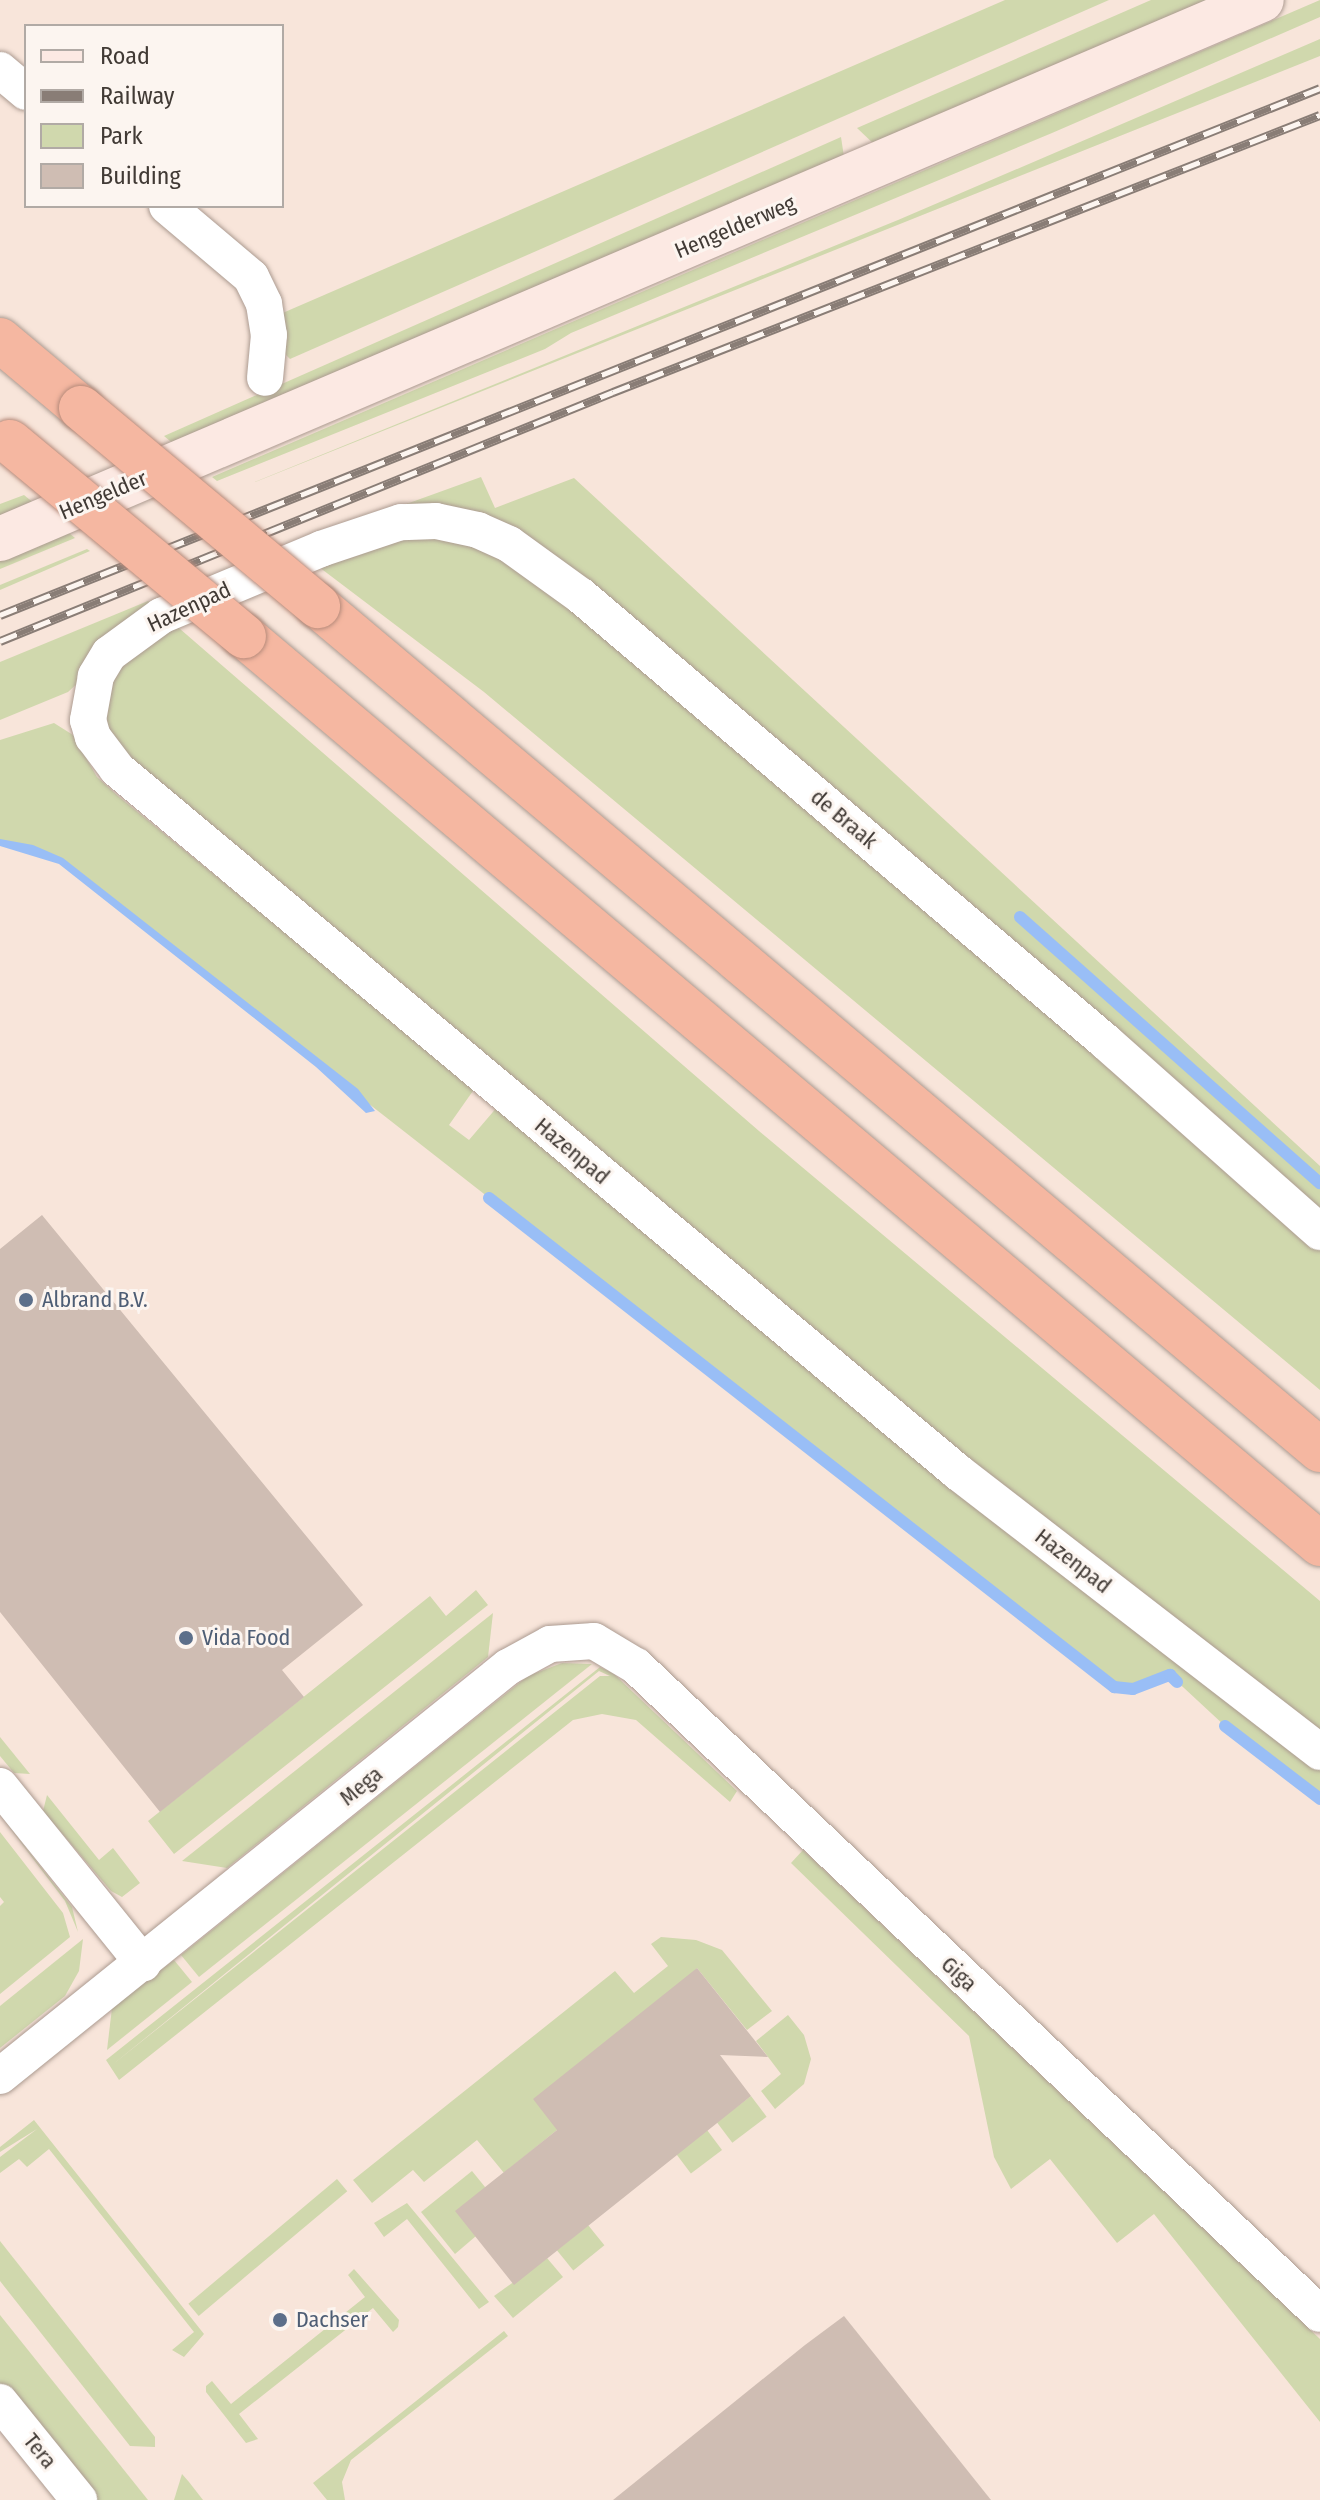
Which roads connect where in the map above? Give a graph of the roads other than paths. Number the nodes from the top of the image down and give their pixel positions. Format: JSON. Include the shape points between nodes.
{"nodes":[{"id":1,"x":1262,"y":0,"type":"edge"},
{"id":2,"x":0,"y":70,"type":"edge"},
{"id":3,"x":24,"y":90,"type":"edge"},
{"id":4,"x":169,"y":208,"type":"edge"},
{"id":5,"x":0,"y":340,"type":"edge"},
{"id":6,"x":265,"y":378,"type":"dead end"},
{"id":7,"x":5,"y":437,"type":"edge"},
{"id":8,"x":206,"y":451,"type":"joint"},
{"id":9,"x":0,"y":539,"type":"edge"},
{"id":10,"x":321,"y":549,"type":"joint"},
{"id":11,"x":1320,"y":1232,"type":"edge"},
{"id":12,"x":1320,"y":1450,"type":"edge"},
{"id":13,"x":1320,"y":1544,"type":"edge"},
{"id":14,"x":594,"y":1641,"type":"joint"},
{"id":15,"x":1320,"y":1752,"type":"edge"},
{"id":16,"x":0,"y":1786,"type":"edge"},
{"id":17,"x":143,"y":1963,"type":"junction"},
{"id":18,"x":0,"y":2076,"type":"edge"},
{"id":19,"x":1320,"y":2314,"type":"edge"},
{"id":20,"x":0,"y":2402,"type":"edge"},
{"id":21,"x":79,"y":2500,"type":"edge"}],
"edges":[{"from":1,"to":8,"type":"main road","name":"Hengelderweg"},
{"from":2,"to":3,"type":"street"},
{"from":4,"to":6,"type":"street","via":[[251,277],[264,304],[269,335]]},
{"from":5,"to":12,"type":"highway","bridge":true},
{"from":7,"to":13,"type":"highway","bridge":true},
{"from":8,"to":9,"type":"main road","name":"Hengelder"},
{"from":10,"to":11,"type":"street","name":"de Braak","via":[[401,522],[436,521],[478,530],[542,566],[937,897]]},
{"from":10,"to":15,"type":"street","name":"Hazenpad","via":[[161,616],[117,647],[96,676],[88,703],[88,720],[103,753],[947,1463]]},
{"from":14,"to":17,"type":"street","name":"Mega","via":[[550,1644],[508,1667]]},
{"from":14,"to":19,"type":"street","name":"Giga","via":[[636,1666]]},
{"from":16,"to":17,"type":"street"},
{"from":17,"to":18,"type":"street","name":"Mega"},
{"from":20,"to":21,"type":"street","name":"Tera"}]}
